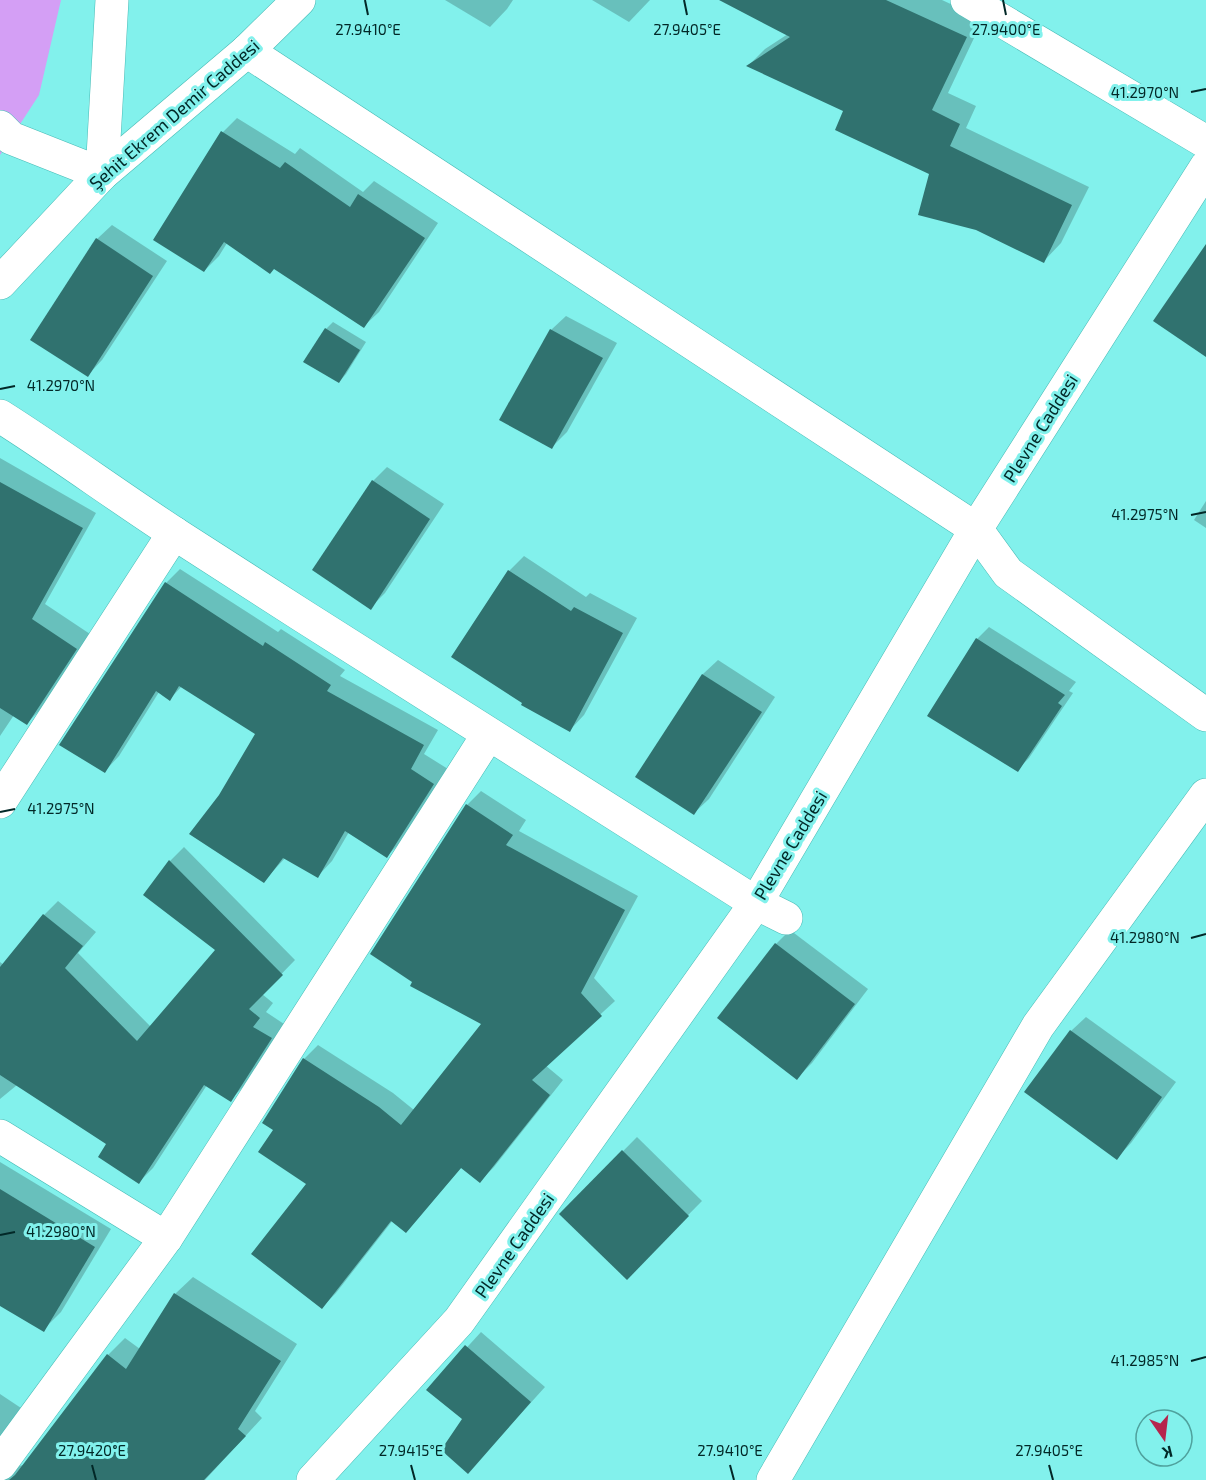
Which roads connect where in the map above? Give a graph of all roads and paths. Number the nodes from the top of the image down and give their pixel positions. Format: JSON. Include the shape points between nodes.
{"nodes":[{"id":1,"x":112,"y":0,"type":"edge"},
{"id":2,"x":299,"y":0,"type":"edge"},
{"id":3,"x":967,"y":0,"type":"edge"},
{"id":4,"x":247,"y":51,"type":"junction"},
{"id":5,"x":0,"y":127,"type":"edge"},
{"id":6,"x":1206,"y":142,"type":"edge"},
{"id":7,"x":1206,"y":166,"type":"edge"},
{"id":8,"x":102,"y":174,"type":"junction"},
{"id":9,"x":0,"y":283,"type":"edge"},
{"id":10,"x":0,"y":416,"type":"edge"},
{"id":11,"x":976,"y":529,"type":"junction"},
{"id":12,"x":174,"y":533,"type":"junction"},
{"id":13,"x":1206,"y":715,"type":"edge"},
{"id":14,"x":488,"y":735,"type":"junction"},
{"id":15,"x":1206,"y":795,"type":"edge"},
{"id":16,"x":0,"y":802,"type":"edge"},
{"id":17,"x":756,"y":903,"type":"junction"},
{"id":18,"x":786,"y":918,"type":"dead end"},
{"id":19,"x":0,"y":1136,"type":"edge"},
{"id":20,"x":166,"y":1238,"type":"junction"},
{"id":21,"x":0,"y":1464,"type":"edge"},
{"id":22,"x":313,"y":1480,"type":"edge"},
{"id":23,"x":773,"y":1480,"type":"edge"}],
"edges":[{"from":1,"to":8,"type":"street"},
{"from":2,"to":4,"type":"street","name":"Şehit Ekrem Demir Caddesi"},
{"from":3,"to":6,"type":"street"},
{"from":4,"to":8,"type":"street","name":"Şehit Ekrem Demir Caddesi"},
{"from":4,"to":11,"type":"street"},
{"from":5,"to":8,"type":"street","via":[[11,138]]},
{"from":7,"to":11,"type":"street","name":"Plevne Caddesi"},
{"from":8,"to":9,"type":"street","name":"Şehit Ekrem Demir Caddesi"},
{"from":10,"to":12,"type":"street"},
{"from":11,"to":13,"type":"street","via":[[1008,573]]},
{"from":11,"to":17,"type":"street","name":"Plevne Caddesi"},
{"from":12,"to":14,"type":"street"},
{"from":12,"to":16,"type":"street"},
{"from":14,"to":17,"type":"street"},
{"from":14,"to":20,"type":"street"},
{"from":15,"to":23,"type":"street","via":[[1038,1026]]},
{"from":17,"to":18,"type":"street"},
{"from":17,"to":22,"type":"street","name":"Plevne Caddesi","via":[[459,1321]]},
{"from":19,"to":20,"type":"street"},
{"from":20,"to":21,"type":"street"}]}
